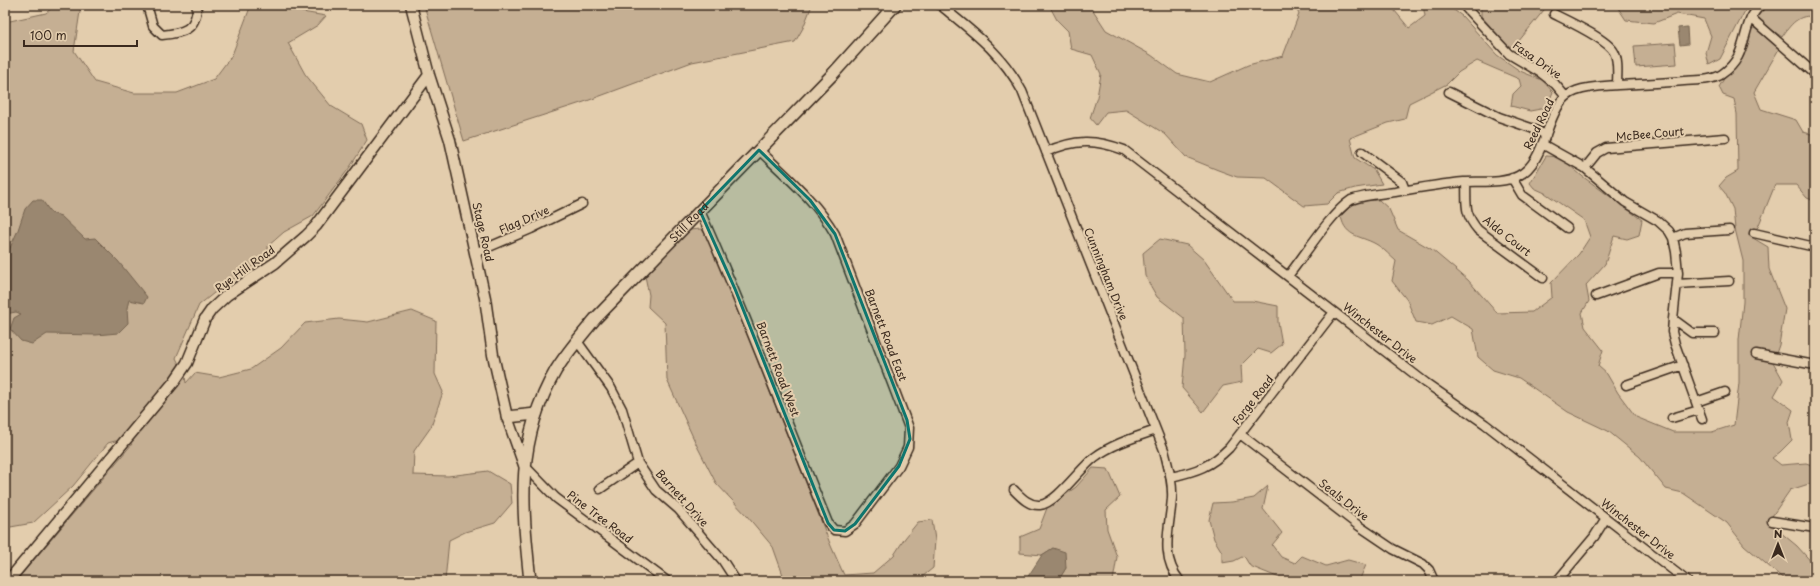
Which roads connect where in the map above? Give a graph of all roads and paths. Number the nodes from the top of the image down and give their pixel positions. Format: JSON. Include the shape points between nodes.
{"nodes":[{"id":1,"x":147,"y":5,"type":"edge"},
{"id":2,"x":197,"y":5,"type":"edge"},
{"id":3,"x":411,"y":5,"type":"edge"},
{"id":4,"x":895,"y":5,"type":"edge"},
{"id":5,"x":940,"y":5,"type":"edge"},
{"id":6,"x":1463,"y":5,"type":"edge"},
{"id":7,"x":1761,"y":5,"type":"edge"},
{"id":8,"x":1554,"y":14,"type":"dead end"},
{"id":9,"x":1752,"y":18,"type":"junction"},
{"id":10,"x":1815,"y":74,"type":"edge"},
{"id":11,"x":429,"y":75,"type":"junction"},
{"id":12,"x":1617,"y":85,"type":"junction"},
{"id":13,"x":1449,"y":92,"type":"dead end"},
{"id":14,"x":1566,"y":97,"type":"junction"},
{"id":15,"x":1546,"y":135,"type":"junction"},
{"id":16,"x":1725,"y":138,"type":"dead end"},
{"id":17,"x":1542,"y":144,"type":"junction"},
{"id":18,"x":759,"y":150,"type":"junction"},
{"id":19,"x":1046,"y":152,"type":"junction"},
{"id":20,"x":1362,"y":152,"type":"dead end"},
{"id":21,"x":1585,"y":168,"type":"junction"},
{"id":22,"x":1512,"y":178,"type":"junction"},
{"id":23,"x":1466,"y":182,"type":"junction"},
{"id":24,"x":1405,"y":190,"type":"junction"},
{"id":25,"x":582,"y":204,"type":"dead end"},
{"id":26,"x":700,"y":211,"type":"junction"},
{"id":27,"x":1567,"y":228,"type":"dead end"},
{"id":28,"x":1729,"y":230,"type":"dead end"},
{"id":29,"x":1754,"y":233,"type":"dead end"},
{"id":30,"x":1673,"y":238,"type":"junction"},
{"id":31,"x":1815,"y":247,"type":"edge"},
{"id":32,"x":475,"y":253,"type":"junction"},
{"id":33,"x":1678,"y":273,"type":"junction"},
{"id":34,"x":1288,"y":276,"type":"junction"},
{"id":35,"x":1543,"y":278,"type":"dead end"},
{"id":36,"x":1729,"y":280,"type":"dead end"},
{"id":37,"x":1677,"y":284,"type":"junction"},
{"id":38,"x":1596,"y":296,"type":"dead end"},
{"id":39,"x":1334,"y":312,"type":"junction"},
{"id":40,"x":1673,"y":319,"type":"junction"},
{"id":41,"x":1715,"y":333,"type":"dead end"},
{"id":42,"x":577,"y":341,"type":"junction"},
{"id":43,"x":1756,"y":354,"type":"dead end"},
{"id":44,"x":1683,"y":365,"type":"junction"},
{"id":45,"x":1815,"y":365,"type":"edge"},
{"id":46,"x":1626,"y":385,"type":"dead end"},
{"id":47,"x":1725,"y":392,"type":"dead end"},
{"id":48,"x":1697,"y":406,"type":"junction"},
{"id":49,"x":536,"y":414,"type":"junction"},
{"id":50,"x":507,"y":417,"type":"junction"},
{"id":51,"x":1672,"y":418,"type":"dead end"},
{"id":52,"x":1702,"y":419,"type":"dead end"},
{"id":53,"x":1156,"y":430,"type":"junction"},
{"id":54,"x":1240,"y":434,"type":"junction"},
{"id":55,"x":638,"y":463,"type":"junction"},
{"id":56,"x":524,"y":465,"type":"junction"},
{"id":57,"x":1171,"y":477,"type":"junction"},
{"id":58,"x":600,"y":489,"type":"dead end"},
{"id":59,"x":1014,"y":490,"type":"dead end"},
{"id":60,"x":1606,"y":518,"type":"junction"},
{"id":61,"x":1772,"y":521,"type":"dead end"},
{"id":62,"x":1815,"y":528,"type":"edge"},
{"id":63,"x":839,"y":532,"type":"joint"},
{"id":64,"x":656,"y":578,"type":"edge"},
{"id":65,"x":8,"y":581,"type":"edge"},
{"id":66,"x":530,"y":581,"type":"edge"},
{"id":67,"x":667,"y":581,"type":"edge"},
{"id":68,"x":736,"y":581,"type":"edge"},
{"id":69,"x":1180,"y":581,"type":"edge"},
{"id":70,"x":1434,"y":581,"type":"edge"},
{"id":71,"x":1557,"y":581,"type":"edge"},
{"id":72,"x":1687,"y":581,"type":"edge"}],
"edges":[{"from":1,"to":2,"type":"street","via":[[153,26],[162,35],[189,28],[195,18]]},
{"from":3,"to":11,"type":"street","name":"Stage Road"},
{"from":4,"to":18,"type":"main road","name":"Still Road"},
{"from":5,"to":19,"type":"street","name":"Cunningham Drive","via":[[1002,59],[1013,74]]},
{"from":6,"to":14,"type":"street","name":"Fasa Drive","via":[[1504,49],[1541,73]]},
{"from":7,"to":9,"type":"street","name":"Reed Road"},
{"from":8,"to":12,"type":"street","via":[[1594,35],[1614,51]]},
{"from":9,"to":10,"type":"street"},
{"from":9,"to":12,"type":"street","name":"Reed Road","via":[[1739,58],[1720,76]]},
{"from":11,"to":32,"type":"street","name":"Stage Road","via":[[450,140]]},
{"from":11,"to":65,"type":"street","name":"Rye Hill Road","via":[[316,226],[275,263],[227,295],[212,309],[174,382]]},
{"from":12,"to":14,"type":"street","name":"Reed Road","via":[[1578,90]]},
{"from":13,"to":15,"type":"street","via":[[1499,117]]},
{"from":14,"to":15,"type":"street","name":"Reed Road","via":[[1556,110]]},
{"from":15,"to":17,"type":"street","name":"Reed Road"},
{"from":16,"to":21,"type":"street","name":"McBee Court","via":[[1606,148],[1597,153]]},
{"from":17,"to":21,"type":"street"},
{"from":17,"to":22,"type":"street","name":"Reed Road","via":[[1531,165],[1519,176]]},
{"from":18,"to":26,"type":"main road","name":"Still Road"},
{"from":18,"to":63,"type":"street","name":"Barnett Road East","via":[[827,219],[909,428],[908,447],[899,466],[855,524]]},
{"from":19,"to":34,"type":"street","name":"Winchester Drive","via":[[1074,142],[1091,141],[1124,150]]},
{"from":19,"to":53,"type":"street","name":"Cunningham Drive"},
{"from":20,"to":24,"type":"street","via":[[1402,182]]},
{"from":21,"to":30,"type":"street","via":[[1625,202],[1658,221]]},
{"from":22,"to":23,"type":"street","name":"Reed Road"},
{"from":22,"to":27,"type":"street","via":[[1522,194]]},
{"from":23,"to":24,"type":"street","name":"Reed Road"},
{"from":23,"to":35,"type":"street","name":"Aldo Court","via":[[1467,213],[1478,230]]},
{"from":24,"to":34,"type":"street","name":"Reed Road","via":[[1358,198],[1345,204]]},
{"from":25,"to":32,"type":"street","name":"Flag Drive"},
{"from":26,"to":42,"type":"main road","name":"Still Road","via":[[595,319]]},
{"from":26,"to":63,"type":"street","name":"Barnett Road West","via":[[736,289],[828,523]]},
{"from":28,"to":30,"type":"street","via":[[1685,233]]},
{"from":29,"to":31,"type":"street"},
{"from":30,"to":33,"type":"street"},
{"from":32,"to":50,"type":"street","name":"Stage Road"},
{"from":33,"to":37,"type":"street"},
{"from":33,"to":38,"type":"street","via":[[1659,273]]},
{"from":34,"to":39,"type":"street","name":"Winchester Drive"},
{"from":36,"to":37,"type":"street"},
{"from":37,"to":40,"type":"street"},
{"from":39,"to":54,"type":"street","name":"Forge Road"},
{"from":39,"to":60,"type":"street","name":"Winchester Drive"},
{"from":40,"to":41,"type":"street","via":[[1692,333]]},
{"from":40,"to":44,"type":"street","via":[[1672,332]]},
{"from":42,"to":49,"type":"main road","name":"Still Road","via":[[556,370]]},
{"from":42,"to":55,"type":"street","name":"Barnett Drive","via":[[611,388],[622,409]]},
{"from":43,"to":45,"type":"street"},
{"from":44,"to":46,"type":"street"},
{"from":44,"to":48,"type":"street"},
{"from":47,"to":48,"type":"street"},
{"from":48,"to":51,"type":"street"},
{"from":48,"to":52,"type":"street"},
{"from":49,"to":50,"type":"main road"},
{"from":49,"to":56,"type":"main road","name":"Still Road"},
{"from":50,"to":56,"type":"street","name":"Stage Road"},
{"from":53,"to":57,"type":"street","name":"Cunningham Drive"},
{"from":53,"to":59,"type":"street","via":[[1123,442],[1095,457],[1045,504],[1030,503]]},
{"from":54,"to":57,"type":"street","name":"Forge Road","via":[[1212,463],[1195,471]]},
{"from":54,"to":70,"type":"street","name":"Seals Drive","via":[[1359,526],[1393,549],[1423,564]]},
{"from":55,"to":58,"type":"street"},
{"from":55,"to":68,"type":"street","name":"Barnett Drive","via":[[656,490],[678,508],[723,560]]},
{"from":56,"to":64,"type":"street","name":"Pine Tree Road","via":[[556,498]]},
{"from":56,"to":66,"type":"main road","name":"Still Road","via":[[524,520]]},
{"from":57,"to":69,"type":"street","name":"Cunningham Drive","via":[[1172,497],[1166,546],[1168,561]]},
{"from":60,"to":71,"type":"street","via":[[1594,537]]},
{"from":60,"to":72,"type":"street","name":"Winchester Drive"},
{"from":61,"to":62,"type":"street"},
{"from":64,"to":67,"type":"street","name":"Pine Tree Road"}]}
